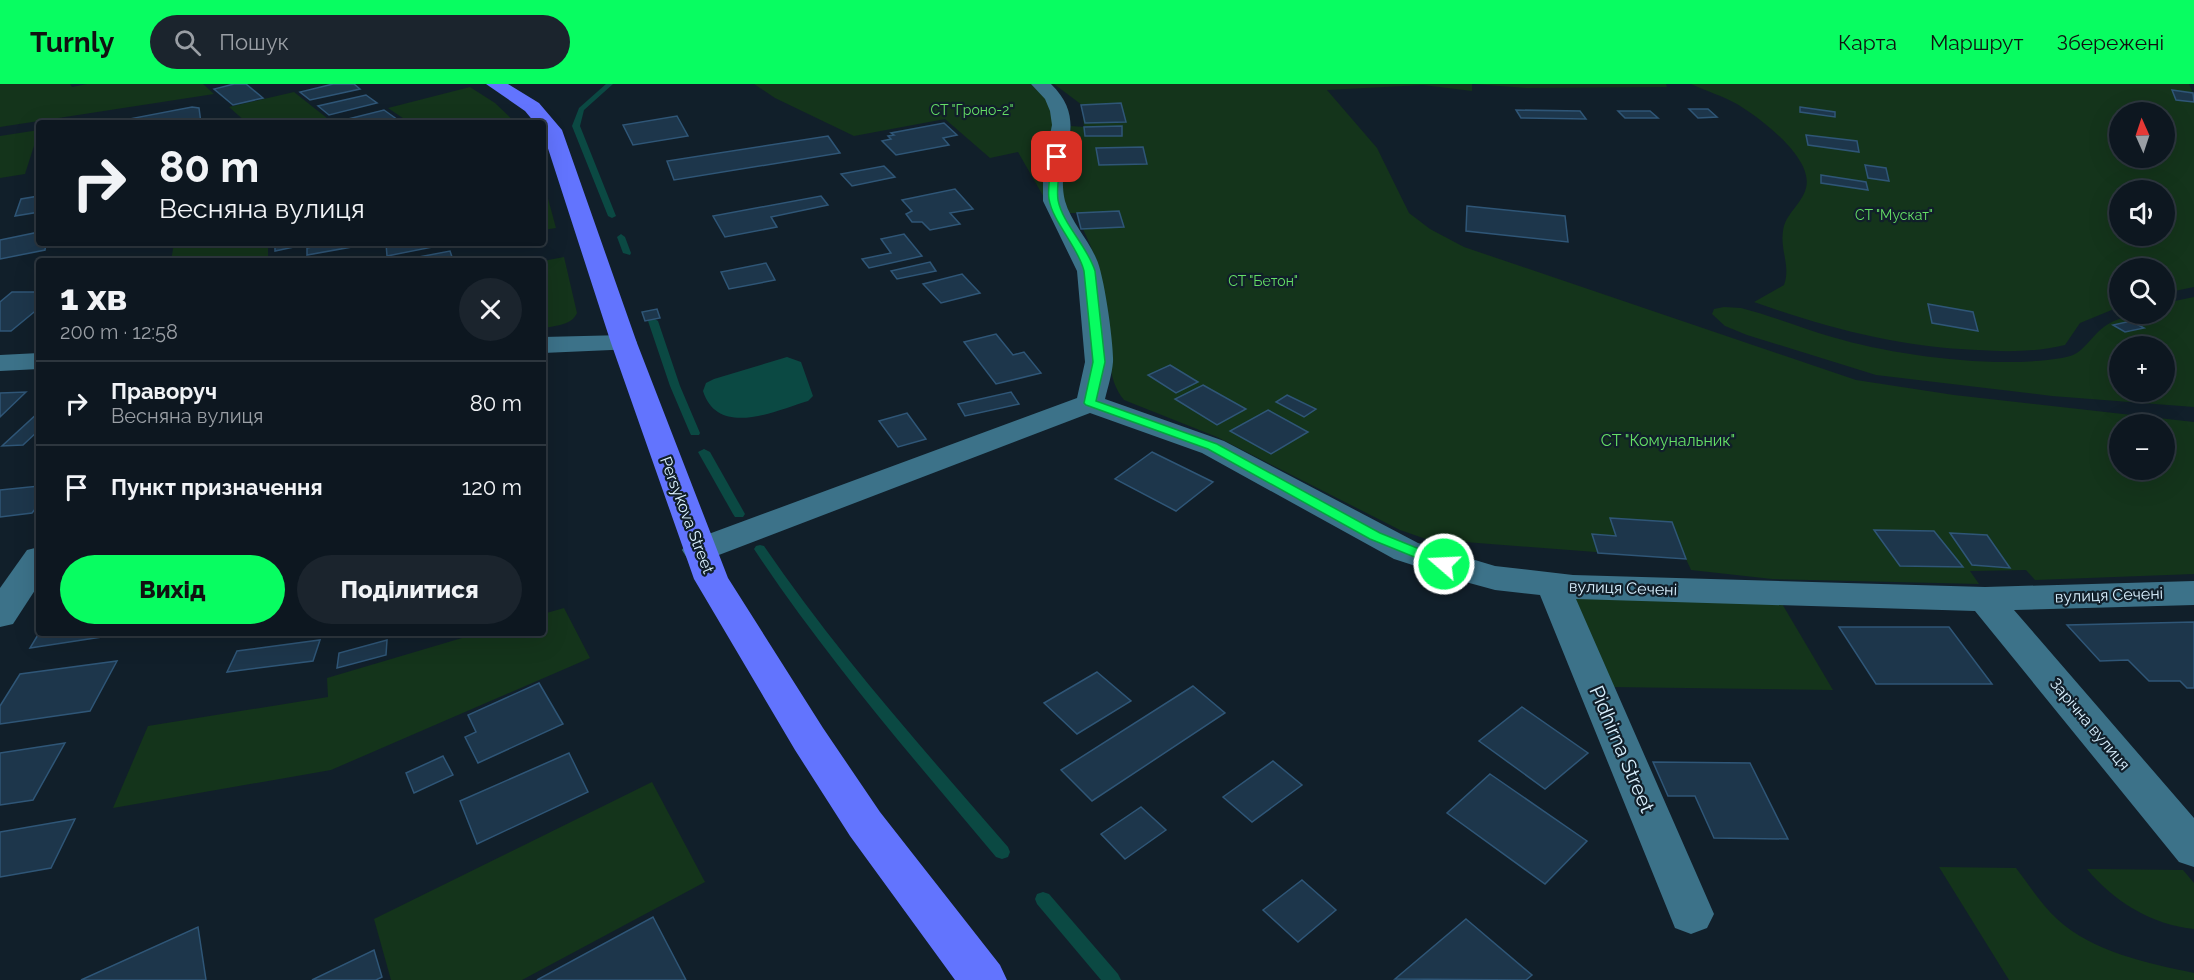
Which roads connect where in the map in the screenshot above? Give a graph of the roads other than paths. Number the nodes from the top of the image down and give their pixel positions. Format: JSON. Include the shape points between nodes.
{"nodes":[{"id":1,"x":495,"y":84,"type":"edge"},
{"id":2,"x":1040,"y":84,"type":"edge"},
{"id":3,"x":543,"y":120,"type":"edge"},
{"id":4,"x":546,"y":123,"type":"edge"},
{"id":5,"x":624,"y":343,"type":"junction"},
{"id":6,"x":546,"y":345,"type":"edge"},
{"id":7,"x":36,"y":361,"type":"edge"},
{"id":8,"x":0,"y":363,"type":"edge"},
{"id":9,"x":1090,"y":403,"type":"junction"},
{"id":10,"x":699,"y":550,"type":"junction"},
{"id":11,"x":36,"y":562,"type":"edge"},
{"id":12,"x":1553,"y":585,"type":"junction"},
{"id":13,"x":2194,"y":592,"type":"edge"},
{"id":14,"x":1985,"y":599,"type":"junction"},
{"id":15,"x":0,"y":615,"type":"edge"},
{"id":16,"x":2194,"y":849,"type":"edge"},
{"id":17,"x":1690,"y":914,"type":"dead end"},
{"id":18,"x":983,"y":980,"type":"edge"}],
"edges":[{"from":1,"to":3,"type":"main road","name":"Persykova Street","via":[[532,107]]},
{"from":2,"to":9,"type":"street","via":[[1056,100],[1062,120],[1053,198],[1083,251],[1089,271],[1099,362]]},
{"from":4,"to":5,"type":"main road","name":"Persykova Street","via":[[552,130]]},
{"from":5,"to":6,"type":"street"},
{"from":5,"to":10,"type":"main road","name":"Persykova Street"},
{"from":7,"to":8,"type":"street"},
{"from":9,"to":10,"type":"street"},
{"from":9,"to":12,"type":"street","name":"вулиця Сечені","via":[[1213,447],[1406,551],[1462,570]]},
{"from":10,"to":18,"type":"main road","name":"Persykova Street","via":[[729,610],[822,758],[872,833]]},
{"from":11,"to":15,"type":"street"},
{"from":12,"to":14,"type":"street","name":"вулиця Сечені"},
{"from":12,"to":17,"type":"street","name":"Pidhirna Street"},
{"from":13,"to":14,"type":"street","name":"вулиця Сечені"},
{"from":14,"to":16,"type":"street","name":"Зарічна вулиця"}]}
